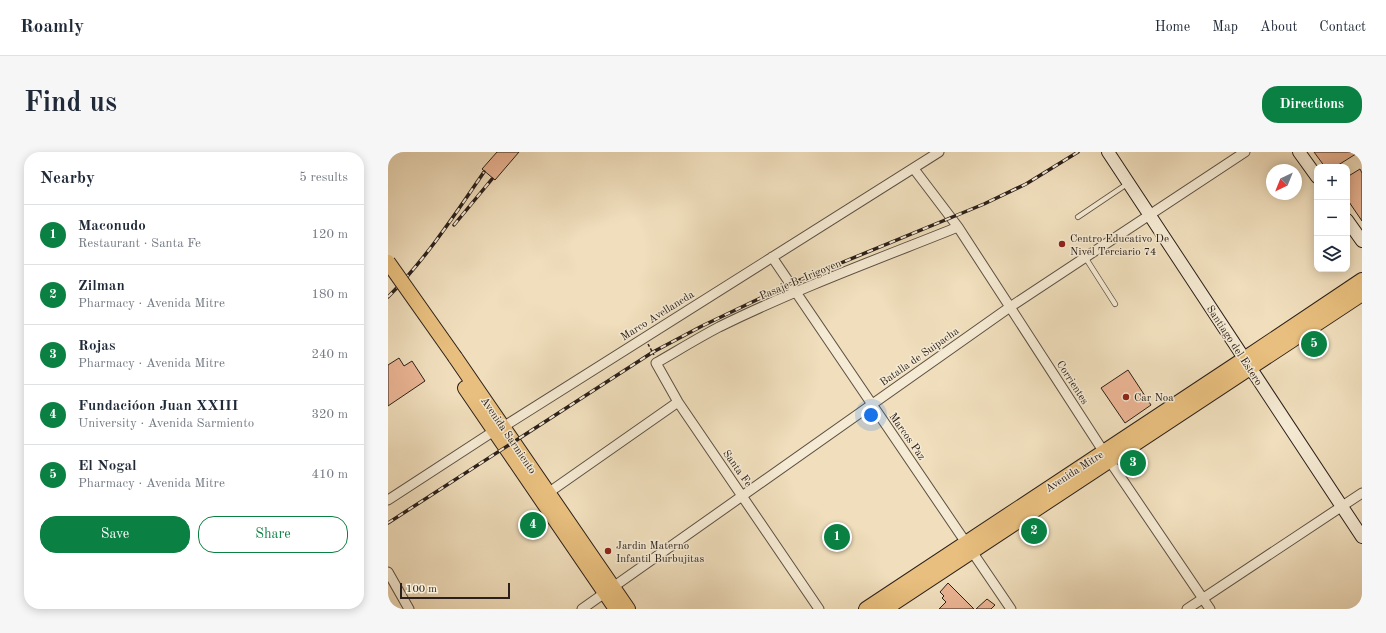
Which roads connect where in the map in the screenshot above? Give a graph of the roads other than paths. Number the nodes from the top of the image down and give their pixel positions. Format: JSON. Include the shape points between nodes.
{"nodes":[{"id":1,"x":939,"y":152,"type":"edge"},
{"id":2,"x":1108,"y":152,"type":"edge"},
{"id":3,"x":1245,"y":152,"type":"edge"},
{"id":4,"x":1299,"y":152,"type":"edge"},
{"id":5,"x":914,"y":169,"type":"junction"},
{"id":6,"x":1314,"y":173,"type":"edge"},
{"id":7,"x":1128,"y":183,"type":"junction"},
{"id":8,"x":1149,"y":215,"type":"junction"},
{"id":9,"x":1078,"y":217,"type":"dead end"},
{"id":10,"x":1350,"y":224,"type":"edge"},
{"id":11,"x":958,"y":227,"type":"junction"},
{"id":12,"x":1362,"y":241,"type":"edge"},
{"id":13,"x":772,"y":257,"type":"junction"},
{"id":14,"x":1085,"y":257,"type":"junction"},
{"id":15,"x":388,"y":262,"type":"edge"},
{"id":16,"x":388,"y":277,"type":"edge"},
{"id":17,"x":1362,"y":280,"type":"edge"},
{"id":18,"x":796,"y":292,"type":"junction"},
{"id":19,"x":1362,"y":294,"type":"edge"},
{"id":20,"x":1115,"y":304,"type":"dead end"},
{"id":21,"x":1010,"y":307,"type":"junction"},
{"id":22,"x":451,"y":360,"type":"junction"},
{"id":23,"x":656,"y":363,"type":"joint"},
{"id":24,"x":1247,"y":363,"type":"junction"},
{"id":25,"x":678,"y":402,"type":"junction"},
{"id":26,"x":871,"y":404,"type":"junction"},
{"id":27,"x":499,"y":429,"type":"junction"},
{"id":28,"x":1106,"y":456,"type":"junction"},
{"id":29,"x":548,"y":493,"type":"junction"},
{"id":30,"x":1362,"y":493,"type":"edge"},
{"id":31,"x":743,"y":496,"type":"junction"},
{"id":32,"x":388,"y":500,"type":"edge"},
{"id":33,"x":1341,"y":506,"type":"junction"},
{"id":34,"x":1362,"y":537,"type":"edge"},
{"id":35,"x":969,"y":546,"type":"junction"},
{"id":36,"x":388,"y":572,"type":"edge"},
{"id":37,"x":609,"y":590,"type":"junction"},
{"id":38,"x":1203,"y":599,"type":"junction"},
{"id":39,"x":409,"y":609,"type":"edge"},
{"id":40,"x":582,"y":609,"type":"edge"},
{"id":41,"x":616,"y":609,"type":"edge"},
{"id":42,"x":628,"y":609,"type":"edge"},
{"id":43,"x":819,"y":609,"type":"edge"},
{"id":44,"x":866,"y":609,"type":"edge"},
{"id":45,"x":885,"y":609,"type":"edge"},
{"id":46,"x":1011,"y":609,"type":"edge"},
{"id":47,"x":1188,"y":609,"type":"edge"},
{"id":48,"x":1210,"y":609,"type":"edge"}],
"edges":[{"from":1,"to":5,"type":"street","name":"Marco Avellaneda"},
{"from":2,"to":7,"type":"street","name":"Santiago del Estero"},
{"from":3,"to":8,"type":"street","name":"Batalla de Suipacha"},
{"from":4,"to":6,"type":"street"},
{"from":5,"to":11,"type":"street","name":"Corrientes"},
{"from":5,"to":13,"type":"street","name":"Marco Avellaneda"},
{"from":7,"to":8,"type":"street","name":"Santiago del Estero"},
{"from":7,"to":9,"type":"lane"},
{"from":8,"to":14,"type":"street","name":"Batalla de Suipacha"},
{"from":8,"to":24,"type":"street","name":"Santiago del Estero"},
{"from":10,"to":12,"type":"street"},
{"from":11,"to":18,"type":"street","name":"Pasaje B. Irigoyen"},
{"from":11,"to":21,"type":"street","name":"Corrientes"},
{"from":13,"to":18,"type":"street","name":"Marcos Paz"},
{"from":13,"to":27,"type":"street","name":"Marco Avellaneda"},
{"from":14,"to":20,"type":"lane"},
{"from":14,"to":21,"type":"street","name":"Batalla de Suipacha"},
{"from":15,"to":22,"type":"main road","name":"Avenida Sarmiento","bridge":true},
{"from":16,"to":22,"type":"main road","name":"Avenida Sarmiento"},
{"from":17,"to":24,"type":"main road","name":"Avenida Mitre"},
{"from":18,"to":23,"type":"street","name":"Pasaje B. Irigoyen","via":[[719,327]]},
{"from":18,"to":26,"type":"street","name":"Marcos Paz"},
{"from":19,"to":24,"type":"main road","name":"Avenida Mitre"},
{"from":21,"to":26,"type":"street","name":"Batalla de Suipacha"},
{"from":21,"to":28,"type":"street","name":"Corrientes"},
{"from":22,"to":27,"type":"main road","name":"Avenida Sarmiento"},
{"from":23,"to":25,"type":"street","name":"Santa Fe"},
{"from":24,"to":28,"type":"main road","name":"Avenida Mitre"},
{"from":24,"to":33,"type":"street","name":"Santiago del Estero"},
{"from":25,"to":29,"type":"street"},
{"from":25,"to":31,"type":"street","name":"Santa Fe"},
{"from":26,"to":31,"type":"street","name":"Batalla de Suipacha"},
{"from":26,"to":35,"type":"street","name":"Marcos Paz"},
{"from":27,"to":29,"type":"main road","name":"Avenida Sarmiento"},
{"from":27,"to":32,"type":"street","name":"Marco Avellaneda"},
{"from":27,"to":37,"type":"main road","name":"Avenida Sarmiento"},
{"from":28,"to":35,"type":"main road","name":"Avenida Mitre"},
{"from":28,"to":38,"type":"street","name":"Corrientes"},
{"from":29,"to":37,"type":"main road","name":"Avenida Sarmiento"},
{"from":30,"to":33,"type":"street"},
{"from":31,"to":37,"type":"street","name":"Batalla de Suipacha"},
{"from":31,"to":43,"type":"street","name":"Santa Fe"},
{"from":33,"to":34,"type":"street","name":"Santiago del Estero"},
{"from":33,"to":38,"type":"street"},
{"from":35,"to":44,"type":"main road","name":"Avenida Mitre"},
{"from":35,"to":45,"type":"main road","name":"Avenida Mitre"},
{"from":35,"to":46,"type":"street","name":"Marcos Paz"},
{"from":36,"to":39,"type":"street"},
{"from":37,"to":40,"type":"street","name":"Batalla de Suipacha"},
{"from":37,"to":41,"type":"main road","name":"Avenida Sarmiento"},
{"from":37,"to":42,"type":"main road","name":"Avenida Sarmiento"},
{"from":38,"to":47,"type":"street"},
{"from":38,"to":48,"type":"street","name":"Corrientes"}]}
